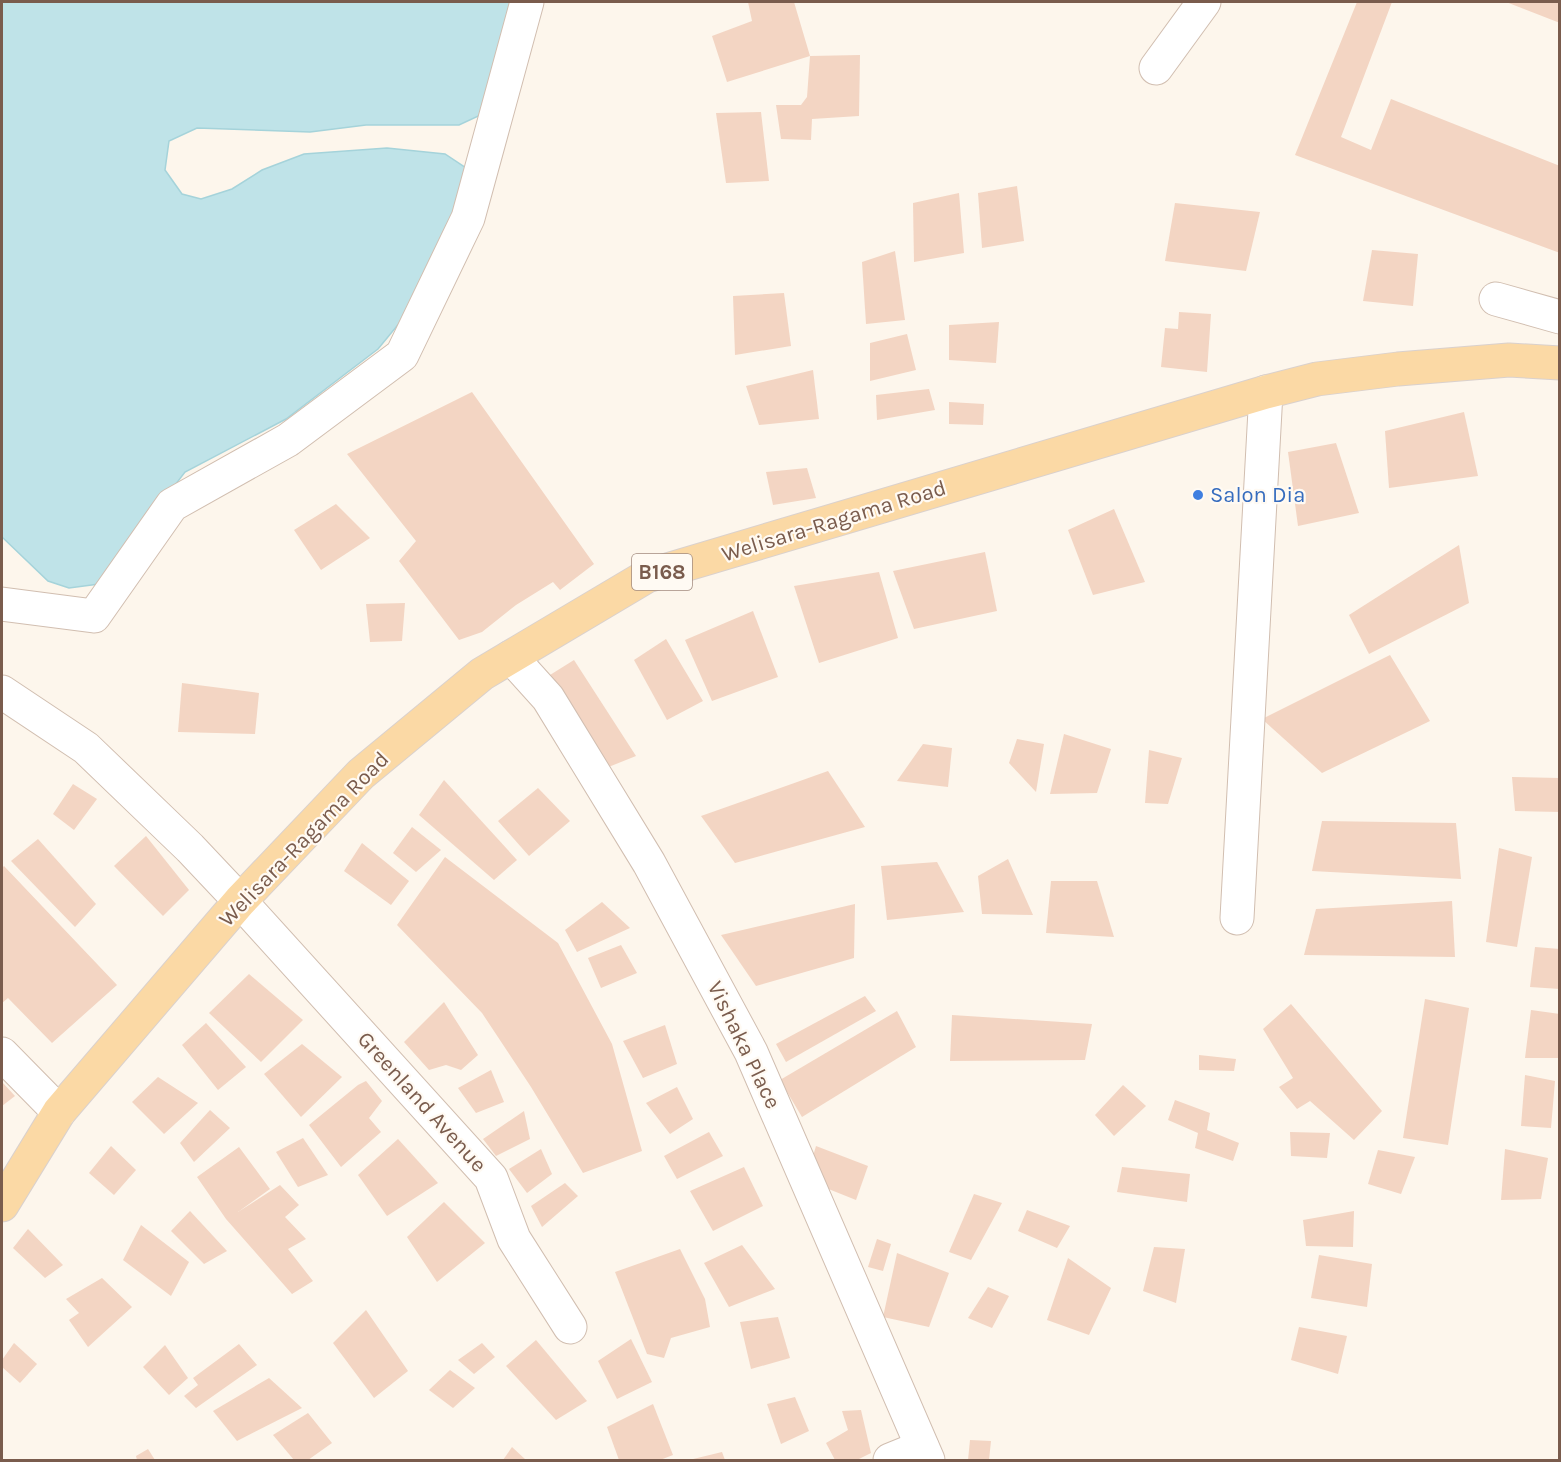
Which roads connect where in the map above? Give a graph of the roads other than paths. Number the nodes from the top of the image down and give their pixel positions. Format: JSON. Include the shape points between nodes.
{"nodes":[{"id":1,"x":527,"y":2,"type":"edge"},
{"id":2,"x":1204,"y":2,"type":"edge"},
{"id":3,"x":1156,"y":68,"type":"dead end"},
{"id":4,"x":1496,"y":299,"type":"dead end"},
{"id":5,"x":1560,"y":317,"type":"edge"},
{"id":6,"x":1560,"y":363,"type":"edge"},
{"id":7,"x":1266,"y":392,"type":"junction"},
{"id":8,"x":2,"y":604,"type":"edge"},
{"id":9,"x":511,"y":657,"type":"junction"},
{"id":10,"x":2,"y":693,"type":"edge"},
{"id":11,"x":240,"y":901,"type":"junction"},
{"id":12,"x":1237,"y":918,"type":"dead end"},
{"id":13,"x":2,"y":1054,"type":"edge"},
{"id":14,"x":59,"y":1112,"type":"junction"},
{"id":15,"x":2,"y":1205,"type":"edge"},
{"id":16,"x":570,"y":1327,"type":"dead end"},
{"id":17,"x":925,"y":1454,"type":"edge"},
{"id":18,"x":890,"y":1461,"type":"edge"}],
"edges":[{"from":1,"to":8,"type":"street","via":[[468,218],[402,355],[288,440],[172,505],[94,616]]},
{"from":2,"to":3,"type":"street"},
{"from":4,"to":5,"type":"street"},
{"from":6,"to":7,"type":"main road","name":"Welisara-Ragama Road","number":"B168","via":[[1509,360],[1398,369],[1317,379]]},
{"from":7,"to":9,"type":"main road","name":"Welisara-Ragama Road","number":"B168","via":[[647,576]]},
{"from":7,"to":12,"type":"street"},
{"from":9,"to":11,"type":"main road","name":"Welisara-Ragama Road","number":"B168","via":[[482,674],[361,774]]},
{"from":9,"to":17,"type":"street","name":"Vishaka Place","via":[[548,698],[649,863],[751,1052]]},
{"from":10,"to":11,"type":"street","name":"Greenland Avenue","via":[[86,748]]},
{"from":11,"to":14,"type":"main road","name":"Welisara-Ragama Road","number":"B168"},
{"from":11,"to":16,"type":"street","name":"Greenland Avenue","via":[[491,1178],[514,1239]]},
{"from":13,"to":14,"type":"street"},
{"from":14,"to":15,"type":"main road","name":"Welisara-Ragama Road","number":"B168"},
{"from":17,"to":18,"type":"street"}]}
